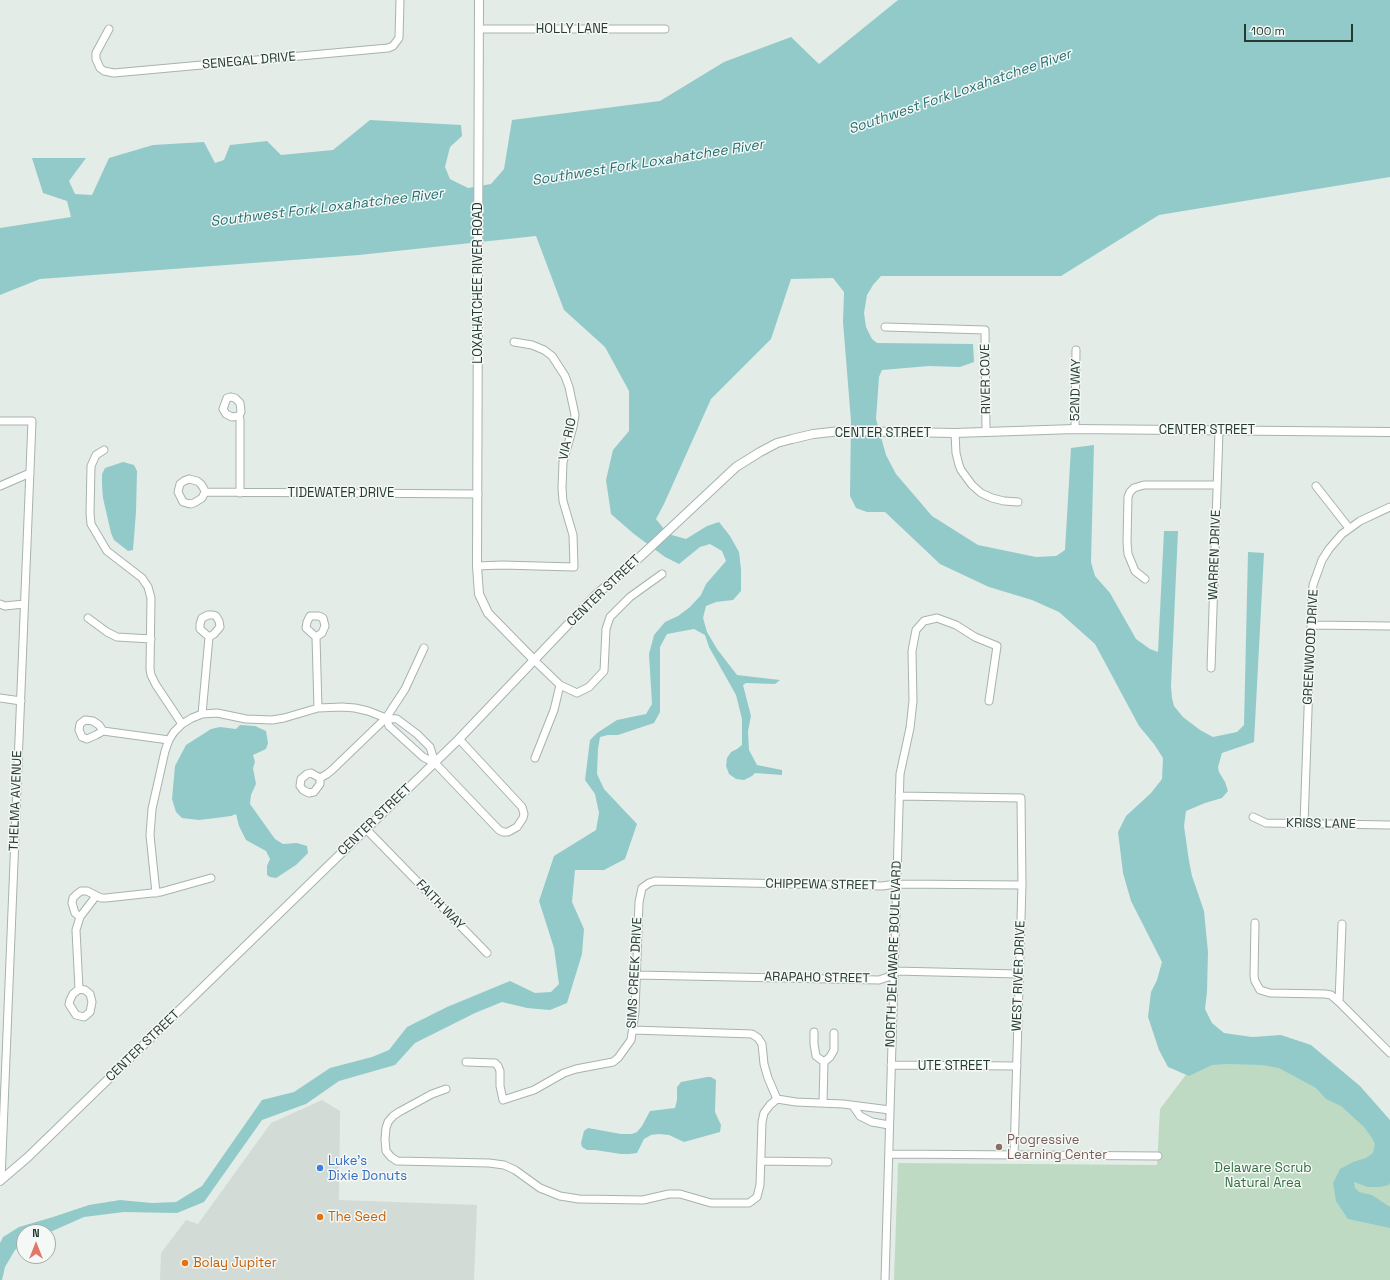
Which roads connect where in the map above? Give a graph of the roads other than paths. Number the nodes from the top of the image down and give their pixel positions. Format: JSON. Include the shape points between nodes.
{"nodes":[{"id":1,"x":400,"y":0,"type":"edge"},
{"id":2,"x":479,"y":0,"type":"edge"},
{"id":3,"x":109,"y":29,"type":"dead end"},
{"id":4,"x":479,"y":29,"type":"junction"},
{"id":5,"x":665,"y":30,"type":"dead end"},
{"id":6,"x":885,"y":327,"type":"dead end"},
{"id":7,"x":514,"y":342,"type":"dead end"},
{"id":8,"x":1076,"y":350,"type":"dead end"},
{"id":9,"x":239,"y":416,"type":"dead end"},
{"id":10,"x":0,"y":421,"type":"edge"},
{"id":11,"x":1075,"y":430,"type":"junction"},
{"id":12,"x":986,"y":431,"type":"junction"},
{"id":13,"x":1219,"y":431,"type":"junction"},
{"id":14,"x":1390,"y":432,"type":"edge"},
{"id":15,"x":955,"y":433,"type":"junction"},
{"id":16,"x":104,"y":450,"type":"dead end"},
{"id":17,"x":30,"y":473,"type":"junction"},
{"id":18,"x":0,"y":486,"type":"edge"},
{"id":19,"x":1217,"y":486,"type":"junction"},
{"id":20,"x":1316,"y":486,"type":"dead end"},
{"id":21,"x":205,"y":492,"type":"dead end"},
{"id":22,"x":240,"y":493,"type":"junction"},
{"id":23,"x":478,"y":494,"type":"junction"},
{"id":24,"x":1018,"y":502,"type":"dead end"},
{"id":25,"x":1390,"y":507,"type":"edge"},
{"id":26,"x":1349,"y":528,"type":"junction"},
{"id":27,"x":477,"y":566,"type":"junction"},
{"id":28,"x":662,"y":574,"type":"dead end"},
{"id":29,"x":1145,"y":579,"type":"dead end"},
{"id":30,"x":0,"y":604,"type":"edge"},
{"id":31,"x":24,"y":604,"type":"junction"},
{"id":32,"x":88,"y":618,"type":"dead end"},
{"id":33,"x":1310,"y":625,"type":"junction"},
{"id":34,"x":1390,"y":626,"type":"edge"},
{"id":35,"x":209,"y":636,"type":"dead end"},
{"id":36,"x":316,"y":637,"type":"dead end"},
{"id":37,"x":150,"y":639,"type":"junction"},
{"id":38,"x":424,"y":648,"type":"dead end"},
{"id":39,"x":534,"y":660,"type":"junction"},
{"id":40,"x":1212,"y":668,"type":"dead end"},
{"id":41,"x":560,"y":685,"type":"junction"},
{"id":42,"x":0,"y":698,"type":"edge"},
{"id":43,"x":21,"y":701,"type":"junction"},
{"id":44,"x":989,"y":701,"type":"dead end"},
{"id":45,"x":318,"y":708,"type":"junction"},
{"id":46,"x":202,"y":714,"type":"junction"},
{"id":47,"x":386,"y":718,"type":"junction"},
{"id":48,"x":182,"y":724,"type":"junction"},
{"id":49,"x":103,"y":731,"type":"dead end"},
{"id":50,"x":459,"y":738,"type":"junction"},
{"id":51,"x":169,"y":740,"type":"junction"},
{"id":52,"x":535,"y":758,"type":"dead end"},
{"id":53,"x":435,"y":763,"type":"junction"},
{"id":54,"x":320,"y":778,"type":"dead end"},
{"id":55,"x":899,"y":796,"type":"junction"},
{"id":56,"x":1253,"y":817,"type":"dead end"},
{"id":57,"x":1304,"y":824,"type":"junction"},
{"id":58,"x":1390,"y":825,"type":"edge"},
{"id":59,"x":366,"y":829,"type":"junction"},
{"id":60,"x":211,"y":878,"type":"dead end"},
{"id":61,"x":896,"y":884,"type":"junction"},
{"id":62,"x":1022,"y":885,"type":"junction"},
{"id":63,"x":645,"y":886,"type":"joint"},
{"id":64,"x":156,"y":893,"type":"junction"},
{"id":65,"x":96,"y":896,"type":"junction"},
{"id":66,"x":80,"y":917,"type":"junction"},
{"id":67,"x":1256,"y":923,"type":"dead end"},
{"id":68,"x":1342,"y":924,"type":"dead end"},
{"id":69,"x":487,"y":953,"type":"dead end"},
{"id":70,"x":894,"y":971,"type":"junction"},
{"id":71,"x":1019,"y":974,"type":"junction"},
{"id":72,"x":636,"y":975,"type":"junction"},
{"id":73,"x":79,"y":989,"type":"dead end"},
{"id":74,"x":1339,"y":1002,"type":"junction"},
{"id":75,"x":633,"y":1030,"type":"junction"},
{"id":76,"x":814,"y":1032,"type":"dead end"},
{"id":77,"x":834,"y":1033,"type":"dead end"},
{"id":78,"x":1390,"y":1053,"type":"edge"},
{"id":79,"x":466,"y":1062,"type":"dead end"},
{"id":80,"x":824,"y":1062,"type":"junction"},
{"id":81,"x":891,"y":1065,"type":"junction"},
{"id":82,"x":1017,"y":1066,"type":"junction"},
{"id":83,"x":446,"y":1089,"type":"dead end"},
{"id":84,"x":777,"y":1099,"type":"junction"},
{"id":85,"x":823,"y":1103,"type":"junction"},
{"id":86,"x":853,"y":1106,"type":"junction"},
{"id":87,"x":890,"y":1110,"type":"junction"},
{"id":88,"x":889,"y":1125,"type":"junction"},
{"id":89,"x":889,"y":1154,"type":"junction"},
{"id":90,"x":1014,"y":1155,"type":"junction"},
{"id":91,"x":1158,"y":1156,"type":"dead end"},
{"id":92,"x":761,"y":1161,"type":"junction"},
{"id":93,"x":828,"y":1162,"type":"dead end"},
{"id":94,"x":0,"y":1181,"type":"edge"},
{"id":95,"x":886,"y":1280,"type":"edge"}],
"edges":[{"from":1,"to":3,"type":"street","name":"SENEGAL DRIVE","via":[[399,38],[388,48],[109,73],[100,68],[96,58],[96,53]]},
{"from":2,"to":4,"type":"street","name":"LOXAHATCHEE RIVER ROAD"},
{"from":4,"to":5,"type":"street","name":"HOLLY LANE"},
{"from":4,"to":23,"type":"street","name":"LOXAHATCHEE RIVER ROAD"},
{"from":6,"to":12,"type":"street","name":"RIVER COVE","via":[[985,330]]},
{"from":7,"to":27,"type":"street","name":"VIA RIO","via":[[532,345],[552,356],[569,387],[575,415],[563,462],[562,488],[573,535],[574,567]]},
{"from":8,"to":11,"type":"street","name":"52ND WAY"},
{"from":9,"to":22,"type":"street"},
{"from":10,"to":17,"type":"street","name":"THELMA AVENUE","via":[[32,421]]},
{"from":11,"to":12,"type":"street","name":"CENTER STREET"},
{"from":11,"to":13,"type":"street","name":"CENTER STREET"},
{"from":12,"to":15,"type":"street","name":"CENTER STREET"},
{"from":13,"to":14,"type":"street","name":"CENTER STREET"},
{"from":13,"to":19,"type":"street","name":"WARREN DRIVE"},
{"from":15,"to":24,"type":"street","via":[[959,464],[972,485],[992,498],[1004,502]]},
{"from":15,"to":39,"type":"street","name":"CENTER STREET","via":[[889,431],[813,434],[777,443],[736,467],[597,594]]},
{"from":16,"to":37,"type":"street","via":[[96,455],[92,466],[91,524],[107,551],[142,578],[148,587],[151,598]]},
{"from":17,"to":18,"type":"street"},
{"from":17,"to":31,"type":"street","name":"THELMA AVENUE"},
{"from":19,"to":29,"type":"street","via":[[1144,485],[1130,492],[1128,554],[1135,571]]},
{"from":19,"to":40,"type":"street","name":"WARREN DRIVE"},
{"from":20,"to":26,"type":"street"},
{"from":21,"to":22,"type":"street","name":"TIDEWATER DRIVE"},
{"from":22,"to":23,"type":"street","name":"TIDEWATER DRIVE"},
{"from":23,"to":27,"type":"street","name":"LOXAHATCHEE RIVER ROAD"},
{"from":25,"to":26,"type":"street","name":"GREENWOOD DRIVE"},
{"from":26,"to":33,"type":"street","name":"GREENWOOD DRIVE","via":[[1329,549],[1317,572]]},
{"from":27,"to":39,"type":"street","name":"LOXAHATCHEE RIVER ROAD","via":[[479,594],[488,613]]},
{"from":28,"to":41,"type":"street","via":[[610,617],[606,629],[604,671],[589,687],[577,693]]},
{"from":30,"to":31,"type":"street"},
{"from":31,"to":43,"type":"street","name":"THELMA AVENUE"},
{"from":32,"to":37,"type":"street","via":[[117,638]]},
{"from":33,"to":34,"type":"street"},
{"from":33,"to":57,"type":"street","name":"GREENWOOD DRIVE"},
{"from":35,"to":46,"type":"street"},
{"from":36,"to":45,"type":"street"},
{"from":37,"to":48,"type":"street","via":[[150,669],[153,680]]},
{"from":38,"to":47,"type":"street","via":[[405,689]]},
{"from":39,"to":41,"type":"street"},
{"from":39,"to":50,"type":"street","name":"CENTER STREET"},
{"from":41,"to":52,"type":"street","via":[[554,710]]},
{"from":42,"to":43,"type":"street"},
{"from":43,"to":94,"type":"street","name":"THELMA AVENUE"},
{"from":44,"to":55,"type":"street","name":"NORTH DELAWARE BOULEVARD","via":[[997,646],[937,618],[924,622],[916,630],[912,651],[913,701],[900,774]]},
{"from":45,"to":46,"type":"street","via":[[272,720],[217,713]]},
{"from":45,"to":47,"type":"street","via":[[355,708]]},
{"from":46,"to":48,"type":"street"},
{"from":47,"to":53,"type":"street","via":[[389,726],[423,757]]},
{"from":47,"to":53,"type":"street","via":[[397,719],[417,734],[430,747]]},
{"from":47,"to":54,"type":"street","via":[[332,770]]},
{"from":48,"to":51,"type":"street"},
{"from":49,"to":51,"type":"street"},
{"from":50,"to":53,"type":"street","name":"CENTER STREET"},
{"from":50,"to":53,"type":"street","via":[[522,807],[523,818],[517,827],[508,832],[499,830]]},
{"from":51,"to":64,"type":"street","via":[[150,825]]},
{"from":53,"to":59,"type":"street","name":"CENTER STREET"},
{"from":55,"to":61,"type":"street","name":"NORTH DELAWARE BOULEVARD"},
{"from":55,"to":62,"type":"street","name":"WEST RIVER DRIVE","via":[[1021,798]]},
{"from":56,"to":57,"type":"street","name":"KRISS LANE","via":[[1266,823]]},
{"from":57,"to":58,"type":"street","name":"KRISS LANE"},
{"from":59,"to":69,"type":"street","name":"FAITH WAY"},
{"from":59,"to":94,"type":"street","name":"CENTER STREET","via":[[34,1152]]},
{"from":60,"to":64,"type":"street"},
{"from":61,"to":62,"type":"street","name":"CHIPPEWA STREET"},
{"from":61,"to":63,"type":"street","name":"CHIPPEWA STREET","via":[[882,886],[655,882]]},
{"from":61,"to":70,"type":"street","name":"NORTH DELAWARE BOULEVARD"},
{"from":62,"to":71,"type":"street","name":"WEST RIVER DRIVE"},
{"from":63,"to":72,"type":"street","name":"SIMS CREEK DRIVE","via":[[640,892]]},
{"from":64,"to":65,"type":"street","via":[[106,898]]},
{"from":65,"to":66,"type":"street"},
{"from":65,"to":66,"type":"street","via":[[82,891],[73,898],[72,908]]},
{"from":66,"to":73,"type":"street","via":[[76,930]]},
{"from":67,"to":74,"type":"street","via":[[1254,981],[1260,990],[1270,993],[1325,994],[1331,995]]},
{"from":68,"to":74,"type":"street"},
{"from":70,"to":71,"type":"street","name":"ARAPAHO STREET"},
{"from":70,"to":72,"type":"street","name":"ARAPAHO STREET","via":[[888,977],[879,980]]},
{"from":70,"to":81,"type":"street","name":"NORTH DELAWARE BOULEVARD"},
{"from":71,"to":82,"type":"street","name":"WEST RIVER DRIVE"},
{"from":72,"to":75,"type":"street","name":"SIMS CREEK DRIVE"},
{"from":74,"to":78,"type":"street"},
{"from":75,"to":79,"type":"street","name":"SIMS CREEK DRIVE","via":[[632,1040],[613,1062],[564,1073],[526,1093],[503,1100],[498,1066],[495,1063]]},
{"from":75,"to":84,"type":"street","via":[[752,1034],[762,1044],[764,1064]]},
{"from":76,"to":80,"type":"street","via":[[816,1056]]},
{"from":77,"to":80,"type":"street","via":[[834,1050]]},
{"from":80,"to":85,"type":"street"},
{"from":81,"to":82,"type":"street","name":"UTE STREET"},
{"from":81,"to":87,"type":"street","name":"NORTH DELAWARE BOULEVARD"},
{"from":82,"to":90,"type":"street","name":"WEST RIVER DRIVE"},
{"from":83,"to":92,"type":"street","via":[[399,1112],[388,1122],[386,1151],[391,1157],[397,1161],[504,1165],[540,1188],[573,1198],[643,1200],[680,1194],[711,1203],[749,1203],[757,1197]]},
{"from":84,"to":85,"type":"street"},
{"from":84,"to":92,"type":"street","via":[[764,1113]]},
{"from":85,"to":86,"type":"street"},
{"from":86,"to":87,"type":"street"},
{"from":86,"to":88,"type":"street","via":[[860,1116],[872,1122]]},
{"from":87,"to":88,"type":"street","name":"NORTH DELAWARE BOULEVARD"},
{"from":88,"to":89,"type":"street","name":"NORTH DELAWARE BOULEVARD"},
{"from":89,"to":90,"type":"street"},
{"from":89,"to":95,"type":"street","name":"NORTH DELAWARE BOULEVARD"},
{"from":90,"to":91,"type":"street"},
{"from":92,"to":93,"type":"street"}]}
